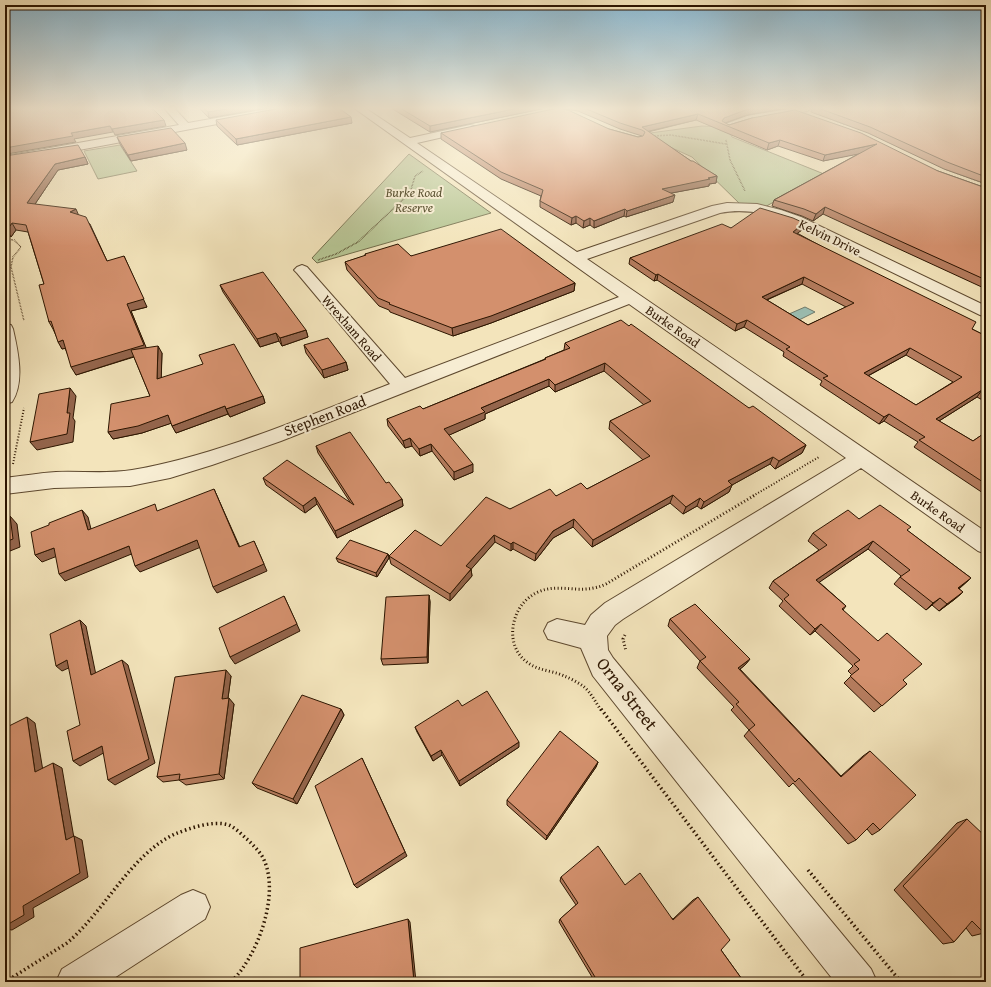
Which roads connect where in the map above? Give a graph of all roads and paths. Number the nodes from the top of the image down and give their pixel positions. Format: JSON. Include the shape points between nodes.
{"nodes":[{"id":1,"x":35,"y":154,"type":"edge"},
{"id":2,"x":426,"y":154,"type":"edge"},
{"id":3,"x":729,"y":154,"type":"edge"},
{"id":4,"x":5,"y":159,"type":"edge"},
{"id":5,"x":941,"y":167,"type":"edge"},
{"id":6,"x":424,"y":170,"type":"dead end"},
{"id":7,"x":986,"y":184,"type":"edge"},
{"id":8,"x":746,"y":194,"type":"dead end"},
{"id":9,"x":575,"y":258,"type":"junction"},
{"id":10,"x":317,"y":260,"type":"dead end"},
{"id":11,"x":302,"y":270,"type":"dead end"},
{"id":12,"x":633,"y":297,"type":"junction"},
{"id":13,"x":986,"y":312,"type":"edge"},
{"id":14,"x":5,"y":329,"type":"edge"},
{"id":15,"x":402,"y":386,"type":"junction"},
{"id":16,"x":5,"y":398,"type":"edge"},
{"id":17,"x":821,"y":456,"type":"dead end"},
{"id":18,"x":862,"y":458,"type":"junction"},
{"id":19,"x":5,"y":486,"type":"edge"},
{"id":20,"x":986,"y":544,"type":"edge"},
{"id":21,"x":557,"y":632,"type":"dead end"},
{"id":22,"x":593,"y":638,"type":"junction"},
{"id":23,"x":194,"y":906,"type":"dead end"},
{"id":24,"x":75,"y":982,"type":"edge"},
{"id":25,"x":808,"y":982,"type":"edge"},
{"id":26,"x":858,"y":982,"type":"edge"}],
"edges":[{"from":1,"to":4,"type":"street"},
{"from":2,"to":9,"type":"street","name":"Burke Road"},
{"from":3,"to":8,"type":"path","via":[[734,171]]},
{"from":5,"to":7,"type":"path"},
{"from":6,"to":10,"type":"path","via":[[415,176],[410,193],[358,242],[336,254]]},
{"from":9,"to":12,"type":"street","name":"Burke Road"},
{"from":9,"to":13,"type":"street","name":"Kelvin Drive","via":[[717,209],[753,207],[774,211],[796,220]]},
{"from":11,"to":15,"type":"street","name":"Wrexham Road"},
{"from":12,"to":15,"type":"street","name":"Stephen Road"},
{"from":12,"to":18,"type":"street","name":"Burke Road"},
{"from":14,"to":16,"type":"street","via":[[10,362]]},
{"from":15,"to":19,"type":"street","name":"Stephen Road","via":[[234,451],[170,470],[130,478],[47,481]]},
{"from":17,"to":25,"type":"path","via":[[608,583],[588,590],[557,587],[530,596],[517,611],[511,633],[516,651],[524,660],[584,687]]},
{"from":18,"to":20,"type":"street","name":"Burke Road"},
{"from":18,"to":22,"type":"street","name":"Orna Street","via":[[614,611],[601,621]]},
{"from":21,"to":22,"type":"street"},
{"from":22,"to":26,"type":"street","name":"Orna Street","via":[[596,656],[603,667]]},
{"from":23,"to":24,"type":"street"}]}
